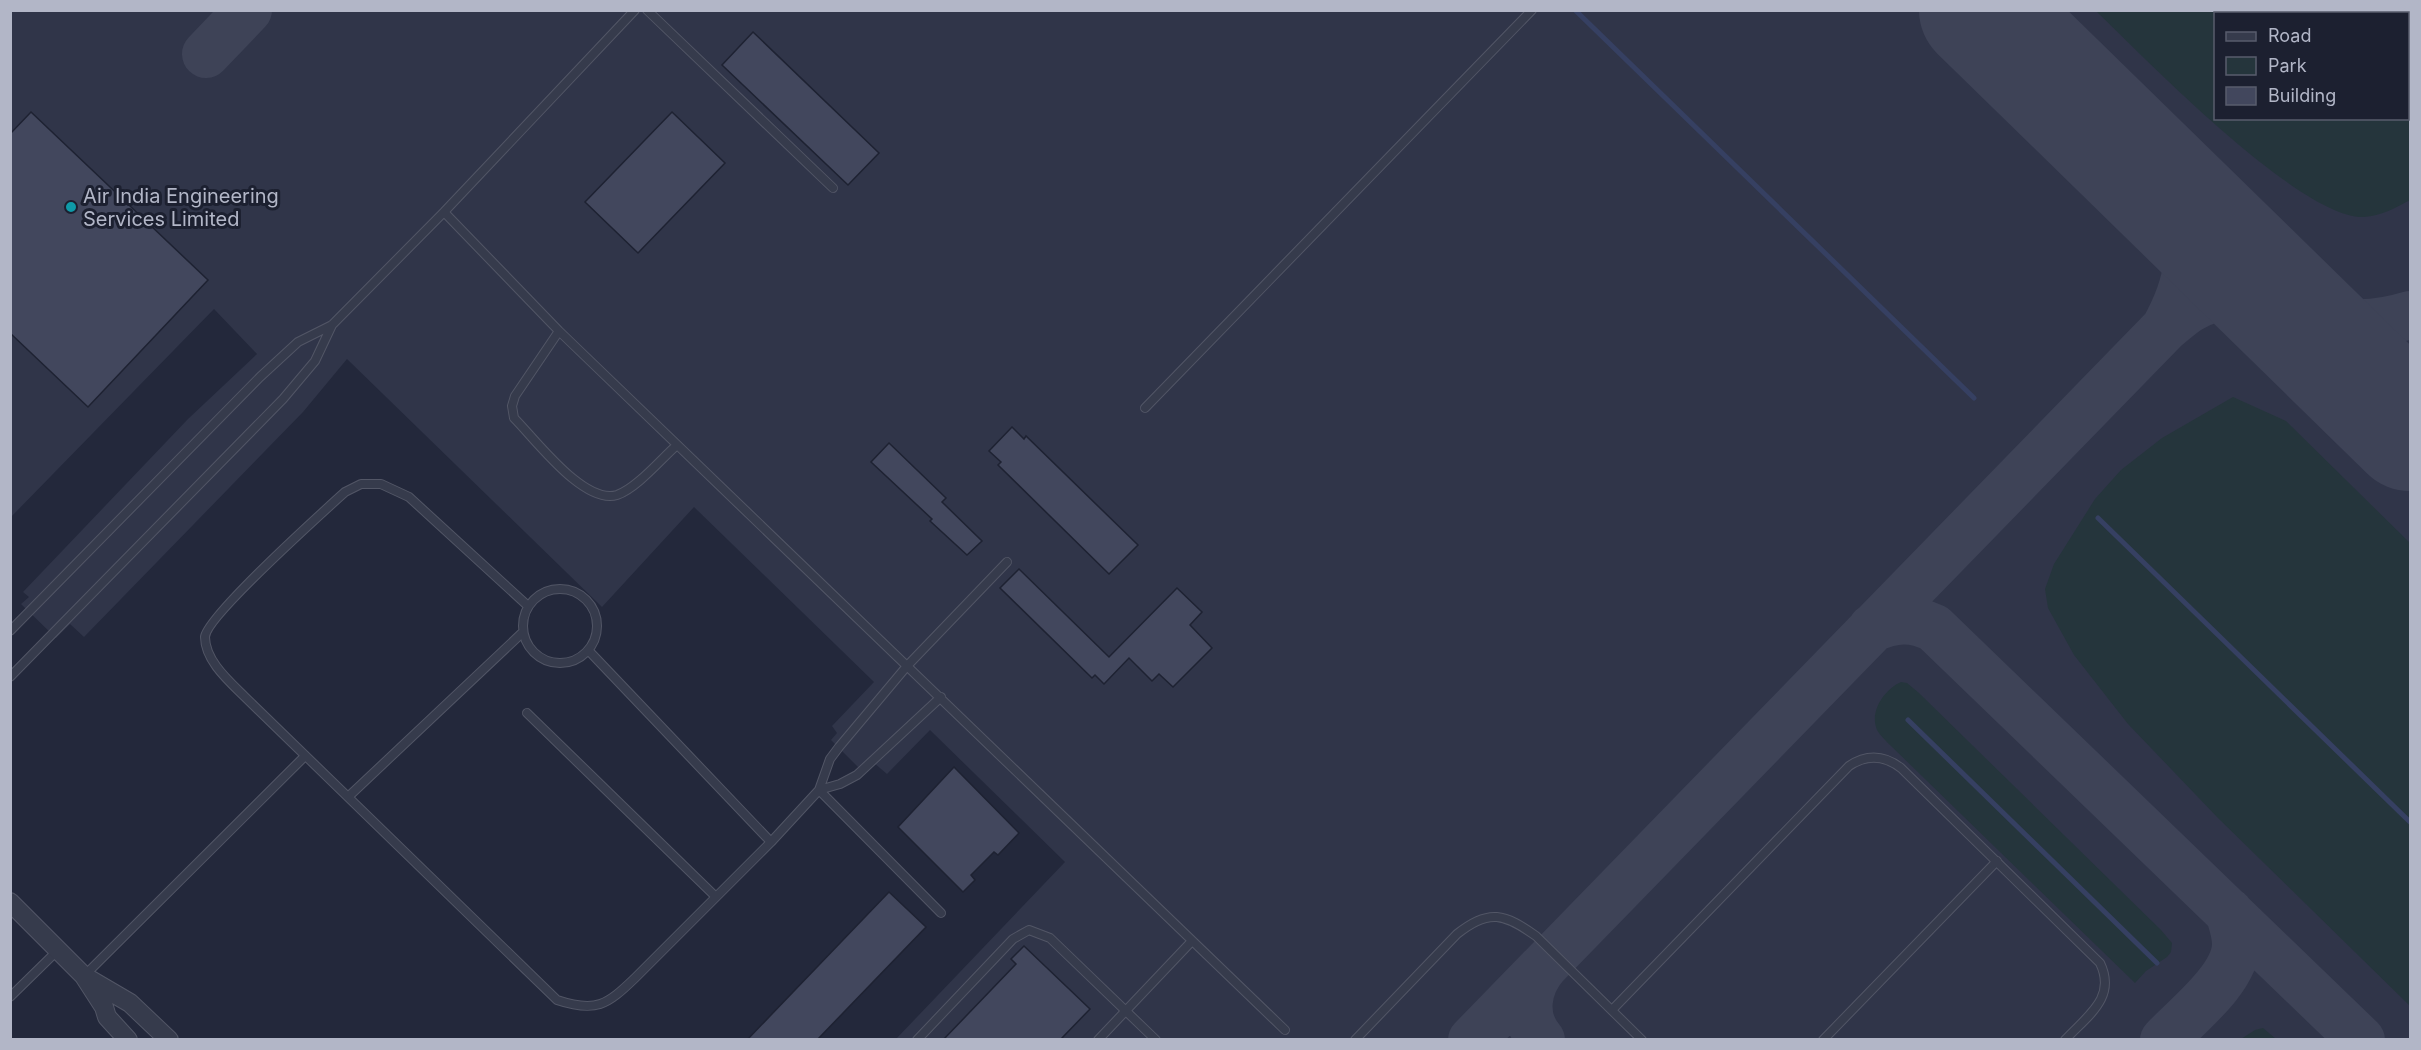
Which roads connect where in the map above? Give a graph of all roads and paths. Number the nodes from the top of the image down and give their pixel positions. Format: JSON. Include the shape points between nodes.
{"nodes":[{"id":1,"x":635,"y":10,"type":"edge"},
{"id":2,"x":647,"y":10,"type":"edge"},
{"id":3,"x":1532,"y":10,"type":"edge"},
{"id":4,"x":833,"y":188,"type":"dead end"},
{"id":5,"x":444,"y":212,"type":"junction"},
{"id":6,"x":332,"y":325,"type":"junction"},
{"id":7,"x":559,"y":331,"type":"junction"},
{"id":8,"x":1145,"y":408,"type":"dead end"},
{"id":9,"x":677,"y":445,"type":"junction"},
{"id":10,"x":1007,"y":562,"type":"dead end"},
{"id":11,"x":528,"y":606,"type":"junction"},
{"id":12,"x":10,"y":631,"type":"edge"},
{"id":13,"x":523,"y":632,"type":"junction"},
{"id":14,"x":589,"y":651,"type":"junction"},
{"id":15,"x":907,"y":666,"type":"junction"},
{"id":16,"x":10,"y":677,"type":"edge"},
{"id":17,"x":941,"y":697,"type":"junction"},
{"id":18,"x":527,"y":713,"type":"dead end"},
{"id":19,"x":305,"y":756,"type":"junction"},
{"id":20,"x":819,"y":790,"type":"junction"},
{"id":21,"x":348,"y":797,"type":"junction"},
{"id":22,"x":771,"y":842,"type":"junction"},
{"id":23,"x":1997,"y":861,"type":"junction"},
{"id":24,"x":716,"y":897,"type":"junction"},
{"id":25,"x":10,"y":902,"type":"edge"},
{"id":26,"x":941,"y":913,"type":"dead end"},
{"id":27,"x":1191,"y":942,"type":"junction"},
{"id":28,"x":58,"y":950,"type":"junction"},
{"id":29,"x":84,"y":976,"type":"junction"},
{"id":30,"x":10,"y":997,"type":"edge"},
{"id":31,"x":1126,"y":1010,"type":"junction"},
{"id":32,"x":1612,"y":1010,"type":"junction"},
{"id":33,"x":1285,"y":1030,"type":"dead end"},
{"id":34,"x":128,"y":1040,"type":"edge"},
{"id":35,"x":169,"y":1040,"type":"edge"},
{"id":36,"x":917,"y":1040,"type":"edge"},
{"id":37,"x":1098,"y":1040,"type":"edge"},
{"id":38,"x":1156,"y":1040,"type":"edge"},
{"id":39,"x":1355,"y":1040,"type":"edge"},
{"id":40,"x":1642,"y":1040,"type":"edge"},
{"id":41,"x":1823,"y":1040,"type":"edge"},
{"id":42,"x":2065,"y":1040,"type":"edge"}],
"edges":[{"from":1,"to":5,"type":"lane"},
{"from":2,"to":4,"type":"lane"},
{"from":3,"to":8,"type":"lane"},
{"from":5,"to":6,"type":"lane"},
{"from":5,"to":7,"type":"lane"},
{"from":6,"to":12,"type":"lane","via":[[298,342],[260,377]]},
{"from":6,"to":16,"type":"lane","via":[[315,361],[283,399]]},
{"from":7,"to":9,"type":"lane"},
{"from":7,"to":9,"type":"lane","via":[[512,406],[514,418],[579,485],[600,496],[616,495],[632,487]]},
{"from":9,"to":15,"type":"lane"},
{"from":10,"to":15,"type":"lane"},
{"from":11,"to":13,"type":"lane"},
{"from":11,"to":14,"type":"lane","via":[[550,590],[564,588],[582,596],[595,612],[598,625]]},
{"from":11,"to":19,"type":"lane","via":[[409,497],[381,484],[361,484],[345,492],[206,630],[207,650],[220,671]]},
{"from":13,"to":14,"type":"lane","via":[[537,655],[550,662],[564,663]]},
{"from":13,"to":21,"type":"lane"},
{"from":14,"to":22,"type":"lane"},
{"from":15,"to":17,"type":"lane"},
{"from":15,"to":20,"type":"lane","via":[[830,759]]},
{"from":17,"to":20,"type":"lane","via":[[857,775]]},
{"from":17,"to":27,"type":"lane"},
{"from":18,"to":24,"type":"lane"},
{"from":19,"to":21,"type":"lane"},
{"from":19,"to":29,"type":"lane"},
{"from":20,"to":22,"type":"lane"},
{"from":20,"to":26,"type":"lane"},
{"from":21,"to":24,"type":"lane","via":[[557,1000],[577,1007],[599,1006],[615,997]]},
{"from":22,"to":24,"type":"lane"},
{"from":23,"to":32,"type":"lane","via":[[1892,761],[1878,757],[1858,760]]},
{"from":23,"to":41,"type":"lane"},
{"from":23,"to":42,"type":"lane","via":[[2103,968],[2104,995]]},
{"from":25,"to":28,"type":"street"},
{"from":27,"to":31,"type":"lane"},
{"from":27,"to":33,"type":"lane"},
{"from":28,"to":29,"type":"street"},
{"from":28,"to":30,"type":"lane"},
{"from":29,"to":34,"type":"street","via":[[107,1017]]},
{"from":29,"to":35,"type":"street","via":[[130,1003]]},
{"from":31,"to":36,"type":"lane","via":[[1050,938],[1029,930],[1013,939]]},
{"from":31,"to":37,"type":"lane"},
{"from":31,"to":38,"type":"lane"},
{"from":32,"to":39,"type":"lane","via":[[1517,922],[1499,916],[1485,917],[1457,934]]},
{"from":32,"to":40,"type":"lane"}]}
